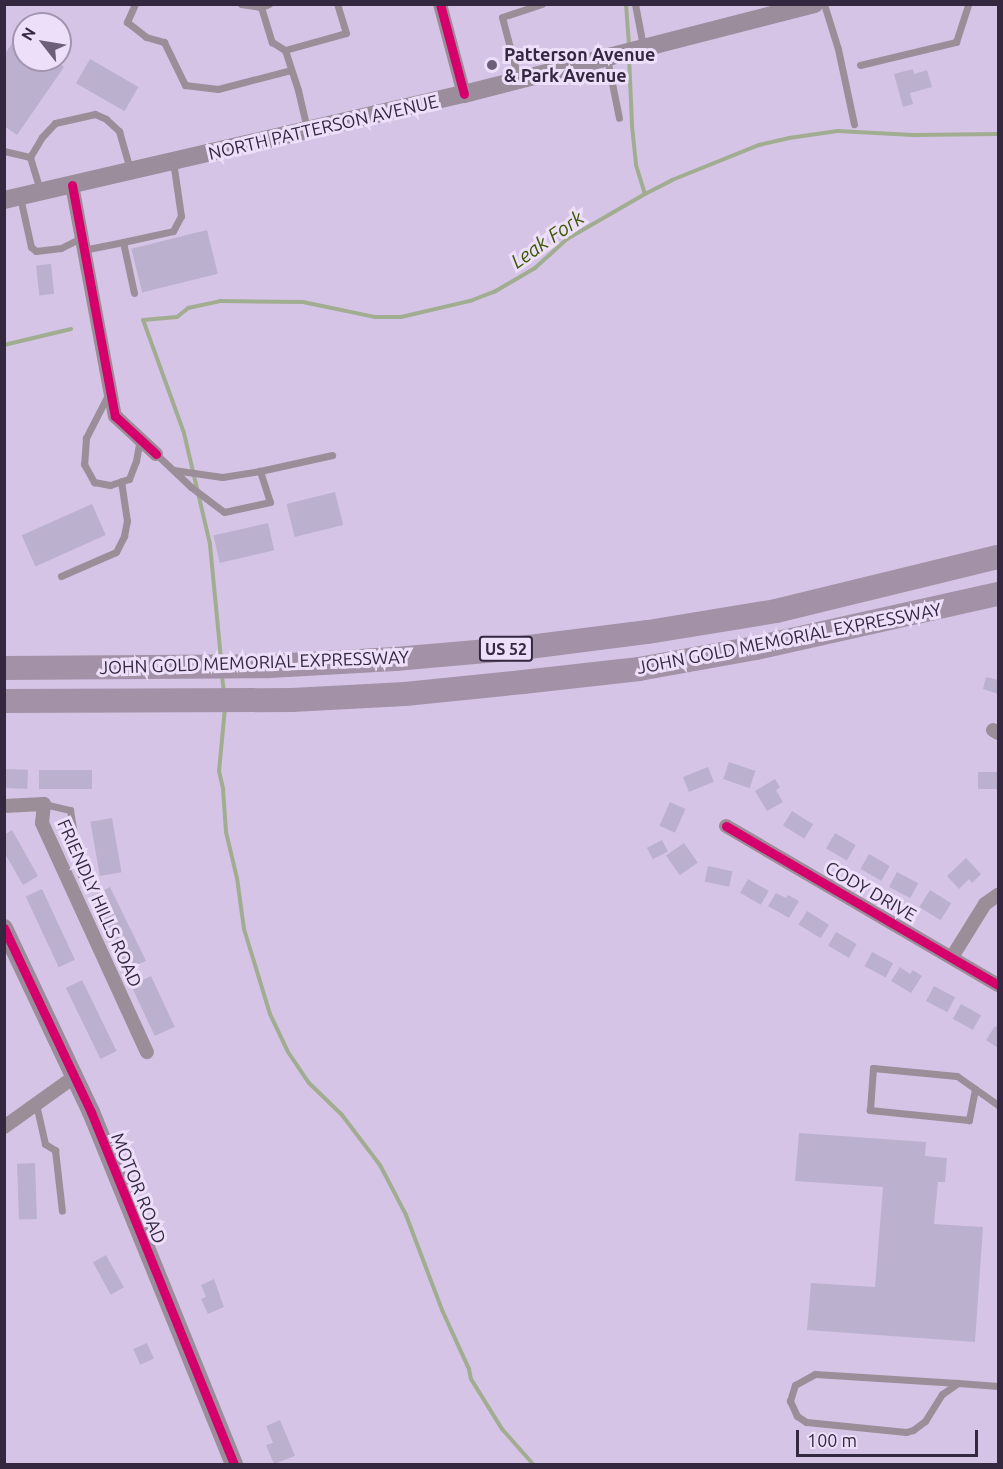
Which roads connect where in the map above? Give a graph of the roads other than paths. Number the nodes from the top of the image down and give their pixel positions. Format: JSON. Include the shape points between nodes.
{"nodes":[{"id":1,"x":135,"y":4,"type":"edge"},
{"id":2,"x":241,"y":4,"type":"edge"},
{"id":3,"x":337,"y":4,"type":"edge"},
{"id":4,"x":440,"y":4,"type":"edge"},
{"id":5,"x":542,"y":4,"type":"edge"},
{"id":6,"x":635,"y":4,"type":"edge"},
{"id":7,"x":815,"y":4,"type":"edge"},
{"id":8,"x":824,"y":4,"type":"edge"},
{"id":9,"x":968,"y":4,"type":"edge"},
{"id":10,"x":265,"y":6,"type":"edge"},
{"id":11,"x":644,"y":48,"type":"junction"},
{"id":12,"x":285,"y":50,"type":"junction"},
{"id":13,"x":607,"y":58,"type":"junction"},
{"id":14,"x":860,"y":65,"type":"dead end"},
{"id":15,"x":291,"y":70,"type":"junction"},
{"id":16,"x":519,"y":80,"type":"junction"},
{"id":17,"x":464,"y":94,"type":"junction"},
{"id":18,"x":620,"y":118,"type":"dead end"},
{"id":19,"x":854,"y":124,"type":"dead end"},
{"id":20,"x":307,"y":130,"type":"junction"},
{"id":21,"x":4,"y":152,"type":"edge"},
{"id":22,"x":30,"y":157,"type":"junction"},
{"id":23,"x":173,"y":161,"type":"junction"},
{"id":24,"x":131,"y":171,"type":"junction"},
{"id":25,"x":72,"y":185,"type":"junction"},
{"id":26,"x":40,"y":192,"type":"junction"},
{"id":27,"x":12,"y":198,"type":"edge"},
{"id":28,"x":123,"y":242,"type":"junction"},
{"id":29,"x":82,"y":244,"type":"junction"},
{"id":30,"x":134,"y":293,"type":"dead end"},
{"id":31,"x":110,"y":391,"type":"junction"},
{"id":32,"x":140,"y":439,"type":"junction"},
{"id":33,"x":156,"y":454,"type":"joint"},
{"id":34,"x":332,"y":455,"type":"dead end"},
{"id":35,"x":174,"y":470,"type":"junction"},
{"id":36,"x":260,"y":471,"type":"junction"},
{"id":37,"x":121,"y":481,"type":"junction"},
{"id":38,"x":999,"y":557,"type":"edge"},
{"id":39,"x":61,"y":576,"type":"dead end"},
{"id":40,"x":999,"y":594,"type":"edge"},
{"id":41,"x":4,"y":668,"type":"edge"},
{"id":42,"x":4,"y":701,"type":"edge"},
{"id":43,"x":44,"y":804,"type":"junction"},
{"id":44,"x":4,"y":806,"type":"edge"},
{"id":45,"x":726,"y":826,"type":"dead end"},
{"id":46,"x":81,"y":876,"type":"dead end"},
{"id":47,"x":999,"y":895,"type":"edge"},
{"id":48,"x":4,"y":928,"type":"edge"},
{"id":49,"x":952,"y":957,"type":"junction"},
{"id":50,"x":999,"y":985,"type":"edge"},
{"id":51,"x":147,"y":1052,"type":"dead end"},
{"id":52,"x":74,"y":1077,"type":"junction"},
{"id":53,"x":975,"y":1089,"type":"junction"},
{"id":54,"x":36,"y":1104,"type":"junction"},
{"id":55,"x":999,"y":1105,"type":"edge"},
{"id":56,"x":4,"y":1127,"type":"edge"},
{"id":57,"x":62,"y":1211,"type":"dead end"},
{"id":58,"x":958,"y":1383,"type":"junction"},
{"id":59,"x":999,"y":1386,"type":"edge"},
{"id":60,"x":234,"y":1464,"type":"edge"}],
"edges":[{"from":1,"to":15,"type":"lane","via":[[127,22],[146,37],[164,42],[185,85],[218,89]]},
{"from":2,"to":10,"type":"lane"},
{"from":3,"to":12,"type":"lane","via":[[346,33]]},
{"from":4,"to":17,"type":"street"},
{"from":5,"to":16,"type":"lane","via":[[502,17]]},
{"from":6,"to":11,"type":"lane"},
{"from":7,"to":11,"type":"main road","name":"NORTH PATTERSON AVENUE"},
{"from":8,"to":19,"type":"lane"},
{"from":9,"to":14,"type":"lane","via":[[956,42]]},
{"from":10,"to":12,"type":"lane","via":[[272,42]]},
{"from":11,"to":13,"type":"main road","name":"NORTH PATTERSON AVENUE"},
{"from":12,"to":15,"type":"lane"},
{"from":13,"to":16,"type":"main road","name":"NORTH PATTERSON AVENUE"},
{"from":13,"to":18,"type":"lane"},
{"from":15,"to":20,"type":"lane"},
{"from":16,"to":17,"type":"main road","name":"NORTH PATTERSON AVENUE"},
{"from":17,"to":20,"type":"main road","name":"NORTH PATTERSON AVENUE"},
{"from":20,"to":23,"type":"main road","name":"NORTH PATTERSON AVENUE"},
{"from":21,"to":22,"type":"lane"},
{"from":22,"to":24,"type":"lane","via":[[55,123],[95,114],[119,131]]},
{"from":22,"to":26,"type":"lane"},
{"from":23,"to":24,"type":"main road","name":"NORTH PATTERSON AVENUE"},
{"from":23,"to":28,"type":"lane","via":[[181,216],[173,231]]},
{"from":24,"to":25,"type":"main road","name":"NORTH PATTERSON AVENUE"},
{"from":25,"to":26,"type":"main road","name":"NORTH PATTERSON AVENUE"},
{"from":25,"to":29,"type":"street"},
{"from":26,"to":27,"type":"main road","name":"NORTH PATTERSON AVENUE"},
{"from":27,"to":29,"type":"lane","via":[[36,251]]},
{"from":28,"to":29,"type":"lane"},
{"from":28,"to":30,"type":"lane"},
{"from":29,"to":31,"type":"street"},
{"from":31,"to":32,"type":"street","via":[[115,416]]},
{"from":31,"to":37,"type":"lane","via":[[86,438],[84,464],[94,482],[110,485]]},
{"from":32,"to":33,"type":"street"},
{"from":32,"to":37,"type":"lane","via":[[129,478]]},
{"from":33,"to":35,"type":"lane"},
{"from":34,"to":36,"type":"lane"},
{"from":35,"to":36,"type":"lane","via":[[222,477]]},
{"from":35,"to":36,"type":"lane","via":[[224,512],[270,502]]},
{"from":37,"to":39,"type":"lane","via":[[127,521],[116,552]]},
{"from":38,"to":41,"type":"highway","name":"JOHN GOLD MEMORIAL EXPRESSWAY","number":"US 52","via":[[776,611],[521,648],[270,666]]},
{"from":40,"to":42,"type":"highway","name":"JOHN GOLD MEMORIAL EXPRESSWAY","number":"US 52","via":[[756,648],[639,669],[523,682],[292,700]]},
{"from":43,"to":44,"type":"street","name":"FRIENDLY HILLS ROAD"},
{"from":43,"to":46,"type":"lane","via":[[70,810]]},
{"from":43,"to":51,"type":"street","name":"FRIENDLY HILLS ROAD","via":[[42,823]]},
{"from":45,"to":49,"type":"street","name":"CODY DRIVE"},
{"from":47,"to":49,"type":"street","via":[[985,904]]},
{"from":48,"to":52,"type":"main road","name":"MOTOR ROAD"},
{"from":49,"to":50,"type":"street","name":"CODY DRIVE"},
{"from":52,"to":54,"type":"street"},
{"from":52,"to":60,"type":"main road","name":"MOTOR ROAD"},
{"from":53,"to":53,"type":"lane","via":[[957,1076],[873,1068],[870,1110],[969,1120]]},
{"from":53,"to":55,"type":"lane"},
{"from":54,"to":56,"type":"street"},
{"from":54,"to":57,"type":"lane","via":[[45,1144],[56,1150]]},
{"from":58,"to":58,"type":"lane","via":[[815,1374],[795,1385],[790,1401],[797,1416],[806,1422],[906,1432],[925,1421],[942,1394]]},
{"from":58,"to":59,"type":"lane"}]}
